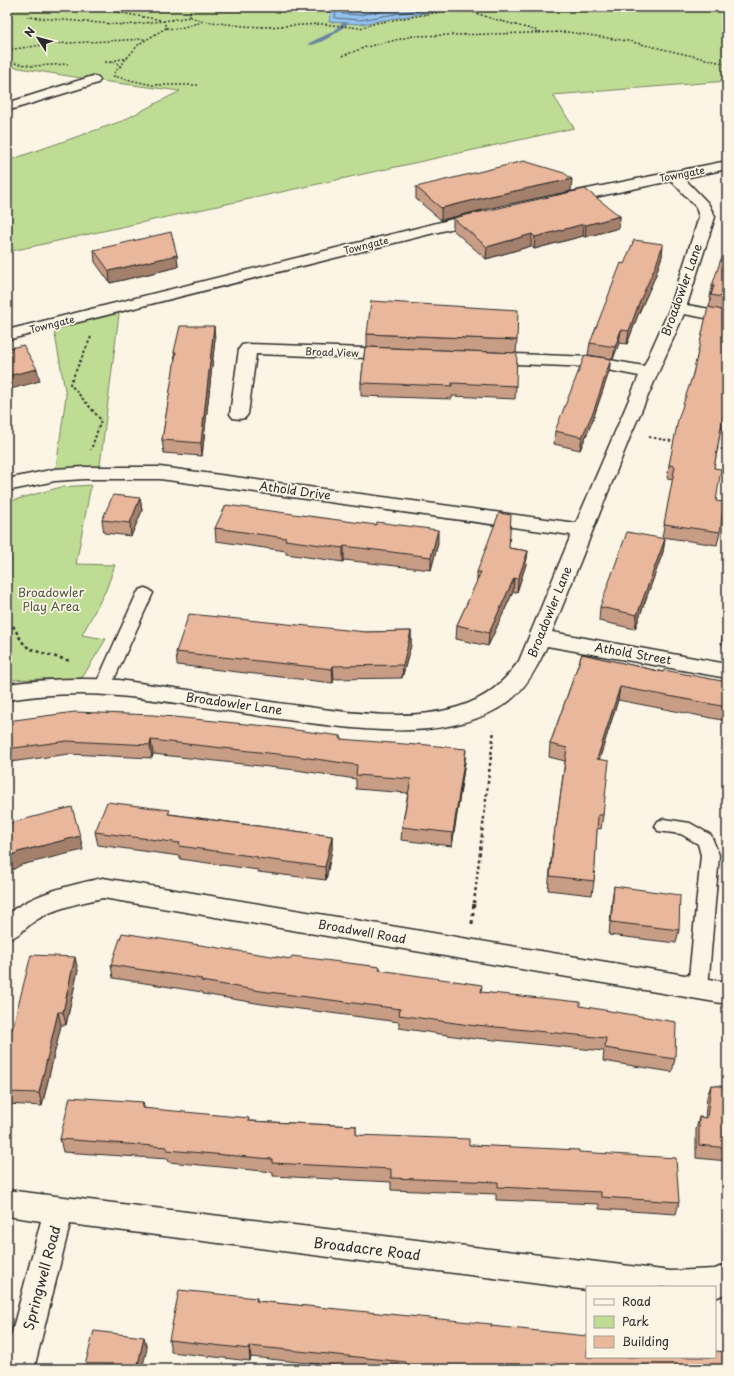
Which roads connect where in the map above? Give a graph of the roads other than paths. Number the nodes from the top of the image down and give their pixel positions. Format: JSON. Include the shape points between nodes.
{"nodes":[{"id":1,"x":54,"y":80,"type":"dead end"},
{"id":2,"x":93,"y":80,"type":"dead end"},
{"id":3,"x":67,"y":88,"type":"junction"},
{"id":4,"x":7,"y":107,"type":"edge"},
{"id":5,"x":727,"y":165,"type":"edge"},
{"id":6,"x":673,"y":175,"type":"junction"},
{"id":7,"x":544,"y":203,"type":"edge"},
{"id":8,"x":498,"y":213,"type":"edge"},
{"id":9,"x":678,"y":308,"type":"junction"},
{"id":10,"x":727,"y":317,"type":"edge"},
{"id":11,"x":7,"y":335,"type":"edge"},
{"id":12,"x":412,"y":355,"type":"edge"},
{"id":13,"x":467,"y":357,"type":"edge"},
{"id":14,"x":649,"y":372,"type":"junction"},
{"id":15,"x":239,"y":414,"type":"dead end"},
{"id":16,"x":7,"y":485,"type":"edge"},
{"id":17,"x":582,"y":530,"type":"junction"},
{"id":18,"x":145,"y":593,"type":"dead end"},
{"id":19,"x":539,"y":637,"type":"junction"},
{"id":20,"x":727,"y":671,"type":"edge"},
{"id":21,"x":106,"y":680,"type":"junction"},
{"id":22,"x":7,"y":692,"type":"edge"},
{"id":23,"x":664,"y":826,"type":"dead end"},
{"id":24,"x":7,"y":930,"type":"edge"},
{"id":25,"x":698,"y":988,"type":"junction"},
{"id":26,"x":727,"y":993,"type":"edge"},
{"id":27,"x":7,"y":1203,"type":"edge"},
{"id":28,"x":59,"y":1210,"type":"junction"},
{"id":29,"x":727,"y":1278,"type":"edge"},
{"id":30,"x":18,"y":1369,"type":"edge"}],
"edges":[{"from":1,"to":3,"type":"street"},
{"from":2,"to":3,"type":"street"},
{"from":3,"to":4,"type":"street"},
{"from":5,"to":6,"type":"street","name":"Towngate"},
{"from":6,"to":7,"type":"street","name":"Towngate"},
{"from":6,"to":9,"type":"street","name":"Broadowler Lane","via":[[704,206],[707,216]]},
{"from":8,"to":11,"type":"street","name":"Towngate"},
{"from":9,"to":10,"type":"street"},
{"from":9,"to":14,"type":"street","name":"Broadowler Lane"},
{"from":12,"to":15,"type":"street","name":"Broad View","via":[[248,348]]},
{"from":13,"to":14,"type":"street","via":[[592,362]]},
{"from":14,"to":17,"type":"street","name":"Broadowler Lane"},
{"from":16,"to":17,"type":"street","name":"Athold Drive","via":[[55,475],[160,473]]},
{"from":17,"to":19,"type":"street","name":"Broadowler Lane"},
{"from":18,"to":21,"type":"lane"},
{"from":19,"to":20,"type":"street","name":"Athold Street"},
{"from":19,"to":21,"type":"street","name":"Broadowler Lane","via":[[529,663],[515,682],[497,698],[472,710],[444,718],[382,723],[346,720]]},
{"from":21,"to":22,"type":"street","name":"Broadowler Lane"},
{"from":23,"to":25,"type":"lane","via":[[684,828],[705,840],[710,855]]},
{"from":24,"to":25,"type":"street","name":"Broadwell Road","via":[[37,907],[103,888]]},
{"from":25,"to":26,"type":"street","name":"Broadwell Road"},
{"from":27,"to":28,"type":"street","name":"Broadacre Road"},
{"from":28,"to":29,"type":"street","name":"Broadacre Road","via":[[671,1286],[716,1283]]},
{"from":28,"to":30,"type":"street","name":"Springwell Road"}]}
